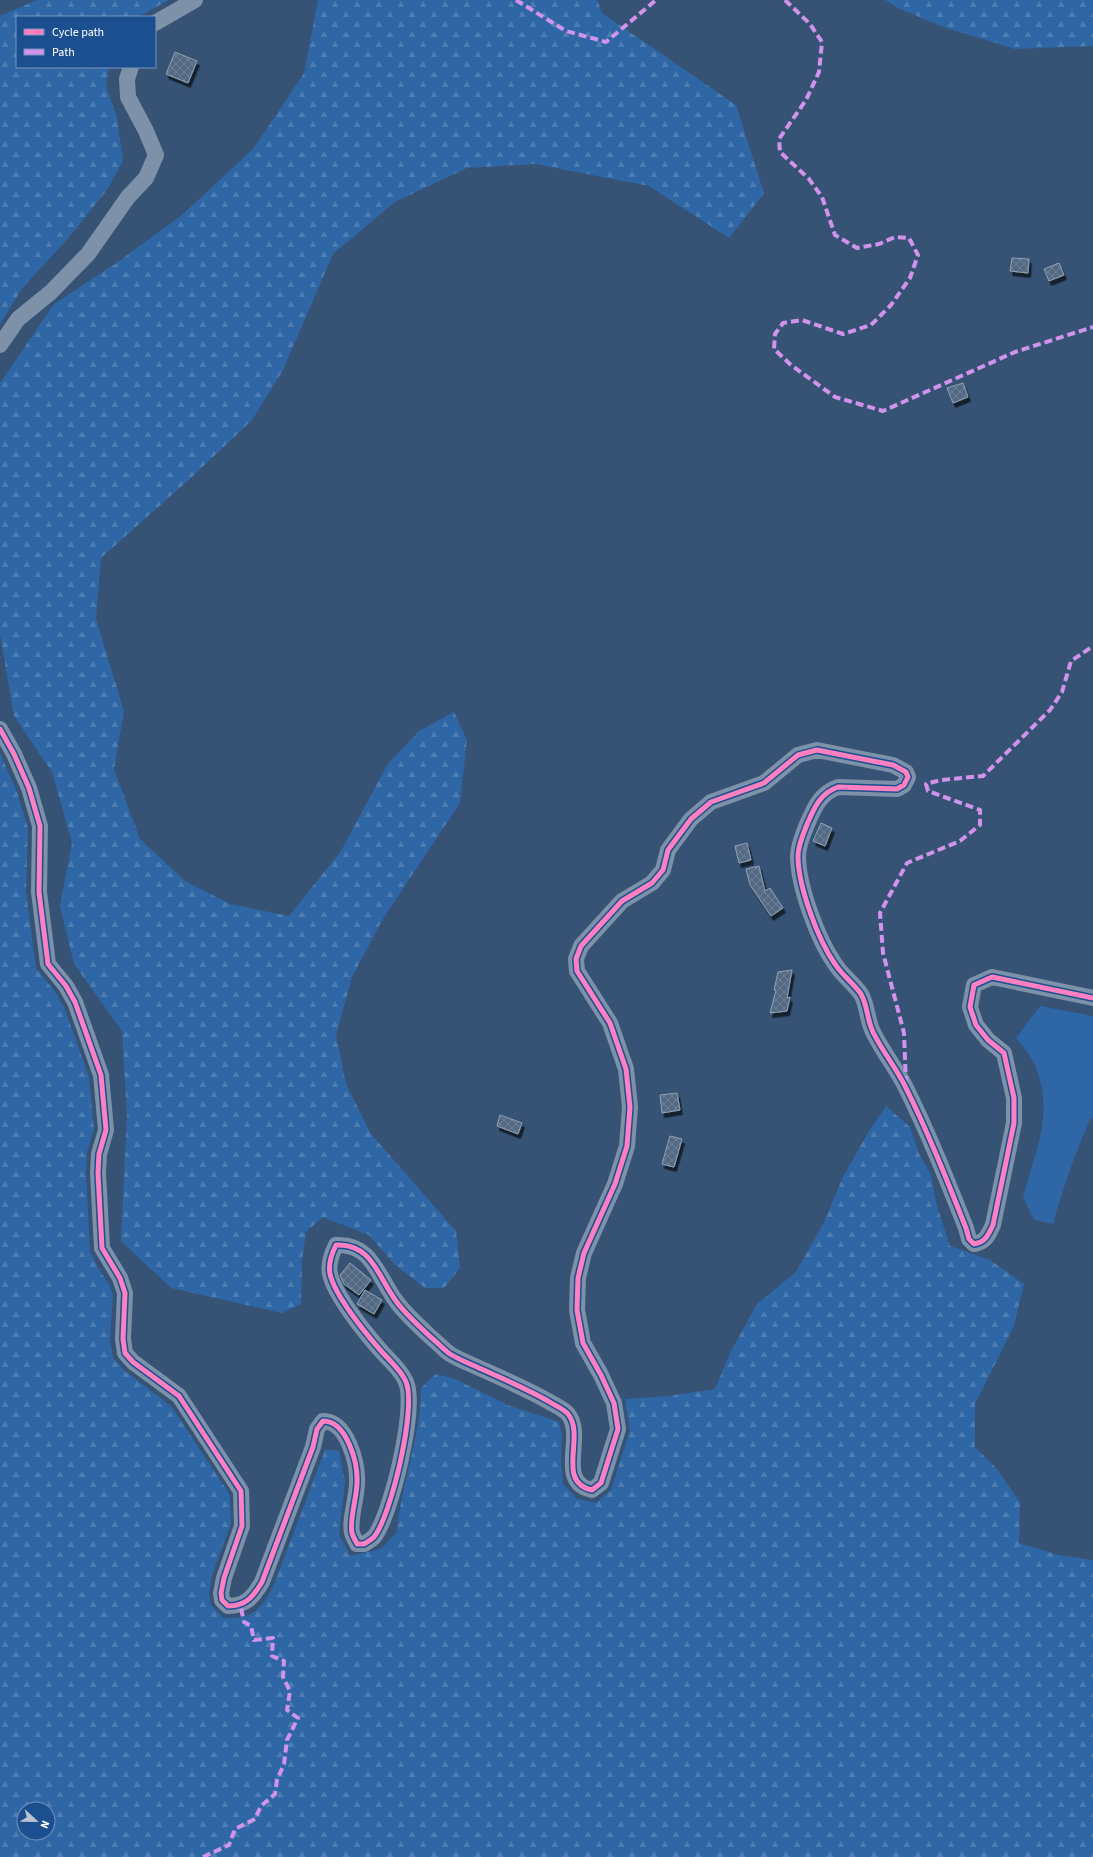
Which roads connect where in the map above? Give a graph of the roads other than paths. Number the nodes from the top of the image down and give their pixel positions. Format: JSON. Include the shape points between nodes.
{"nodes":[{"id":1,"x":195,"y":0,"type":"edge"},
{"id":2,"x":156,"y":22,"type":"edge"},
{"id":3,"x":131,"y":68,"type":"edge"},
{"id":4,"x":0,"y":346,"type":"edge"},
{"id":5,"x":0,"y":729,"type":"edge"},
{"id":6,"x":1093,"y":998,"type":"edge"}],
"edges":[{"from":1,"to":2,"type":"street"},
{"from":3,"to":4,"type":"street","via":[[127,80],[128,97],[156,155],[146,178],[128,197],[88,254],[51,292],[18,319]]},
{"from":5,"to":6,"type":"street","via":[[29,788],[40,826],[38,892],[48,964],[75,1002],[101,1074],[106,1130],[99,1154],[98,1173],[102,1248],[120,1278],[125,1293],[124,1353],[179,1396],[241,1491],[242,1526],[221,1593],[222,1600],[228,1606],[239,1606],[253,1598],[262,1582],[322,1421],[331,1421],[342,1430],[352,1453],[357,1482],[351,1532],[357,1544],[364,1544],[374,1536],[387,1509],[400,1468],[409,1390],[406,1381],[351,1313],[334,1284],[330,1273],[331,1254],[336,1245],[346,1244],[368,1256],[396,1301],[450,1354],[529,1390],[568,1413],[574,1434],[574,1479],[584,1488],[592,1490],[601,1483],[618,1429],[617,1416],[601,1375],[583,1343],[577,1310],[578,1278],[584,1254],[615,1184],[627,1146],[630,1107],[626,1069],[610,1023],[577,971],[576,959],[581,946],[622,901],[652,883],[663,870],[668,850],[676,838],[691,819],[711,802],[764,783],[798,755],[817,750],[893,765],[906,772],[908,777],[904,785],[897,789],[838,786],[821,797],[814,807],[801,842],[798,855],[799,870],[820,936],[835,965],[862,995],[873,1033],[906,1086],[969,1239],[974,1244],[982,1243],[988,1237],[993,1225],[1014,1123],[1014,1098],[1004,1053],[988,1040],[976,1025],[970,1007],[974,985],[992,977]]}]}
